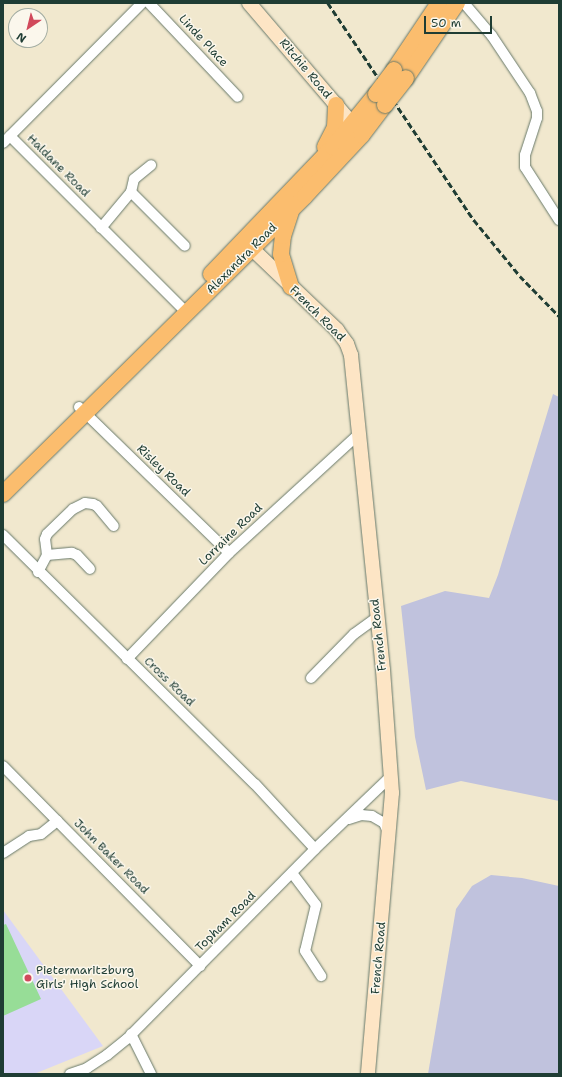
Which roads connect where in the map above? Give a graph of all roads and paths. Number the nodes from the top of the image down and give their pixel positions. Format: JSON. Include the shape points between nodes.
{"nodes":[{"id":1,"x":142,"y":3,"type":"edge"},
{"id":2,"x":149,"y":3,"type":"edge"},
{"id":3,"x":249,"y":3,"type":"edge"},
{"id":4,"x":438,"y":3,"type":"edge"},
{"id":5,"x":457,"y":3,"type":"edge"},
{"id":6,"x":464,"y":3,"type":"edge"},
{"id":7,"x":400,"y":74,"type":"junction"},
{"id":8,"x":238,"y":97,"type":"dead end"},
{"id":9,"x":336,"y":105,"type":"junction"},
{"id":10,"x":357,"y":130,"type":"junction"},
{"id":11,"x":6,"y":140,"type":"edge"},
{"id":12,"x":322,"y":158,"type":"junction"},
{"id":13,"x":151,"y":165,"type":"dead end"},
{"id":14,"x":132,"y":192,"type":"junction"},
{"id":15,"x":292,"y":209,"type":"junction"},
{"id":16,"x":559,"y":220,"type":"edge"},
{"id":17,"x":101,"y":228,"type":"junction"},
{"id":18,"x":248,"y":245,"type":"junction"},
{"id":19,"x":185,"y":246,"type":"dead end"},
{"id":20,"x":291,"y":287,"type":"junction"},
{"id":21,"x":183,"y":309,"type":"junction"},
{"id":22,"x":83,"y":410,"type":"junction"},
{"id":23,"x":358,"y":435,"type":"junction"},
{"id":24,"x":3,"y":482,"type":"edge"},
{"id":25,"x":3,"y":494,"type":"edge"},
{"id":26,"x":114,"y":526,"type":"dead end"},
{"id":27,"x":3,"y":536,"type":"edge"},
{"id":28,"x":229,"y":554,"type":"junction"},
{"id":29,"x":47,"y":555,"type":"junction"},
{"id":30,"x":90,"y":569,"type":"dead end"},
{"id":31,"x":38,"y":572,"type":"junction"},
{"id":32,"x":377,"y":617,"type":"junction"},
{"id":33,"x":127,"y":659,"type":"junction"},
{"id":34,"x":311,"y":678,"type":"dead end"},
{"id":35,"x":3,"y":766,"type":"edge"},
{"id":36,"x":391,"y":776,"type":"junction"},
{"id":37,"x":347,"y":819,"type":"junction"},
{"id":38,"x":57,"y":821,"type":"junction"},
{"id":39,"x":390,"y":836,"type":"junction"},
{"id":40,"x":315,"y":849,"type":"junction"},
{"id":41,"x":3,"y":853,"type":"edge"},
{"id":42,"x":292,"y":873,"type":"junction"},
{"id":43,"x":200,"y":966,"type":"junction"},
{"id":44,"x":321,"y":976,"type":"dead end"},
{"id":45,"x":131,"y":1034,"type":"junction"},
{"id":46,"x":70,"y":1074,"type":"edge"},
{"id":47,"x":151,"y":1074,"type":"edge"},
{"id":48,"x":368,"y":1074,"type":"edge"}],
"edges":[{"from":1,"to":11,"type":"street","name":"Haldane Road"},
{"from":2,"to":8,"type":"street","name":"Linde Place"},
{"from":3,"to":9,"type":"street","name":"Ritchie Road"},
{"from":4,"to":7,"type":"main road","name":"Alexandra Road"},
{"from":5,"to":7,"type":"main road","name":"Alexandra Road"},
{"from":6,"to":16,"type":"street","via":[[492,36],[530,93],[537,118],[525,155],[525,167]]},
{"from":7,"to":10,"type":"main road","name":"Alexandra Road","bridge":true},
{"from":9,"to":10,"type":"street","name":"Ritchie Road"},
{"from":9,"to":12,"type":"main road","via":[[335,126]]},
{"from":10,"to":12,"type":"main road","name":"Alexandra Road"},
{"from":10,"to":15,"type":"main road","name":"Alexandra Road"},
{"from":11,"to":17,"type":"street","name":"Haldane Road"},
{"from":12,"to":18,"type":"main road","name":"Alexandra Road"},
{"from":13,"to":14,"type":"street","via":[[134,179]]},
{"from":14,"to":17,"type":"street"},
{"from":14,"to":19,"type":"street"},
{"from":15,"to":18,"type":"main road","name":"Alexandra Road"},
{"from":15,"to":20,"type":"main road","via":[[283,236],[281,254]]},
{"from":17,"to":21,"type":"street","name":"Haldane Road"},
{"from":18,"to":20,"type":"street","name":"French Road"},
{"from":18,"to":21,"type":"main road","name":"Alexandra Road"},
{"from":20,"to":23,"type":"street","name":"French Road","via":[[337,330],[347,344],[351,355]]},
{"from":21,"to":22,"type":"main road","name":"Alexandra Road"},
{"from":22,"to":24,"type":"main road","name":"Alexandra Road"},
{"from":22,"to":25,"type":"main road","name":"Alexandra Road"},
{"from":22,"to":28,"type":"street","name":"Risley Road"},
{"from":23,"to":28,"type":"street","name":"Lorraine Road"},
{"from":23,"to":32,"type":"street","name":"French Road"},
{"from":26,"to":29,"type":"street","via":[[97,506],[85,503],[73,509],[47,534]]},
{"from":27,"to":31,"type":"street","name":"Cross Road"},
{"from":28,"to":33,"type":"street","name":"Lorraine Road"},
{"from":29,"to":30,"type":"street","via":[[72,553]]},
{"from":29,"to":31,"type":"street"},
{"from":31,"to":33,"type":"street","name":"Cross Road"},
{"from":32,"to":34,"type":"street","via":[[354,634]]},
{"from":32,"to":36,"type":"street","name":"French Road"},
{"from":33,"to":40,"type":"street","name":"Cross Road","via":[[255,784]]},
{"from":35,"to":38,"type":"street","name":"John Baker Road"},
{"from":36,"to":37,"type":"street","name":"Topham Road"},
{"from":36,"to":39,"type":"street","name":"French Road"},
{"from":37,"to":39,"type":"street","via":[[361,815],[372,816],[384,823]]},
{"from":37,"to":40,"type":"street","name":"Topham Road"},
{"from":38,"to":41,"type":"street","via":[[42,834],[29,836]]},
{"from":38,"to":43,"type":"street","name":"John Baker Road"},
{"from":39,"to":48,"type":"street","name":"French Road"},
{"from":40,"to":42,"type":"street","name":"Topham Road"},
{"from":42,"to":43,"type":"street","name":"Topham Road"},
{"from":42,"to":44,"type":"street","via":[[316,905],[304,951]]},
{"from":43,"to":45,"type":"street","name":"Topham Road"},
{"from":45,"to":46,"type":"street","name":"Topham Road","via":[[107,1056],[87,1068]]},
{"from":45,"to":47,"type":"street"}]}
